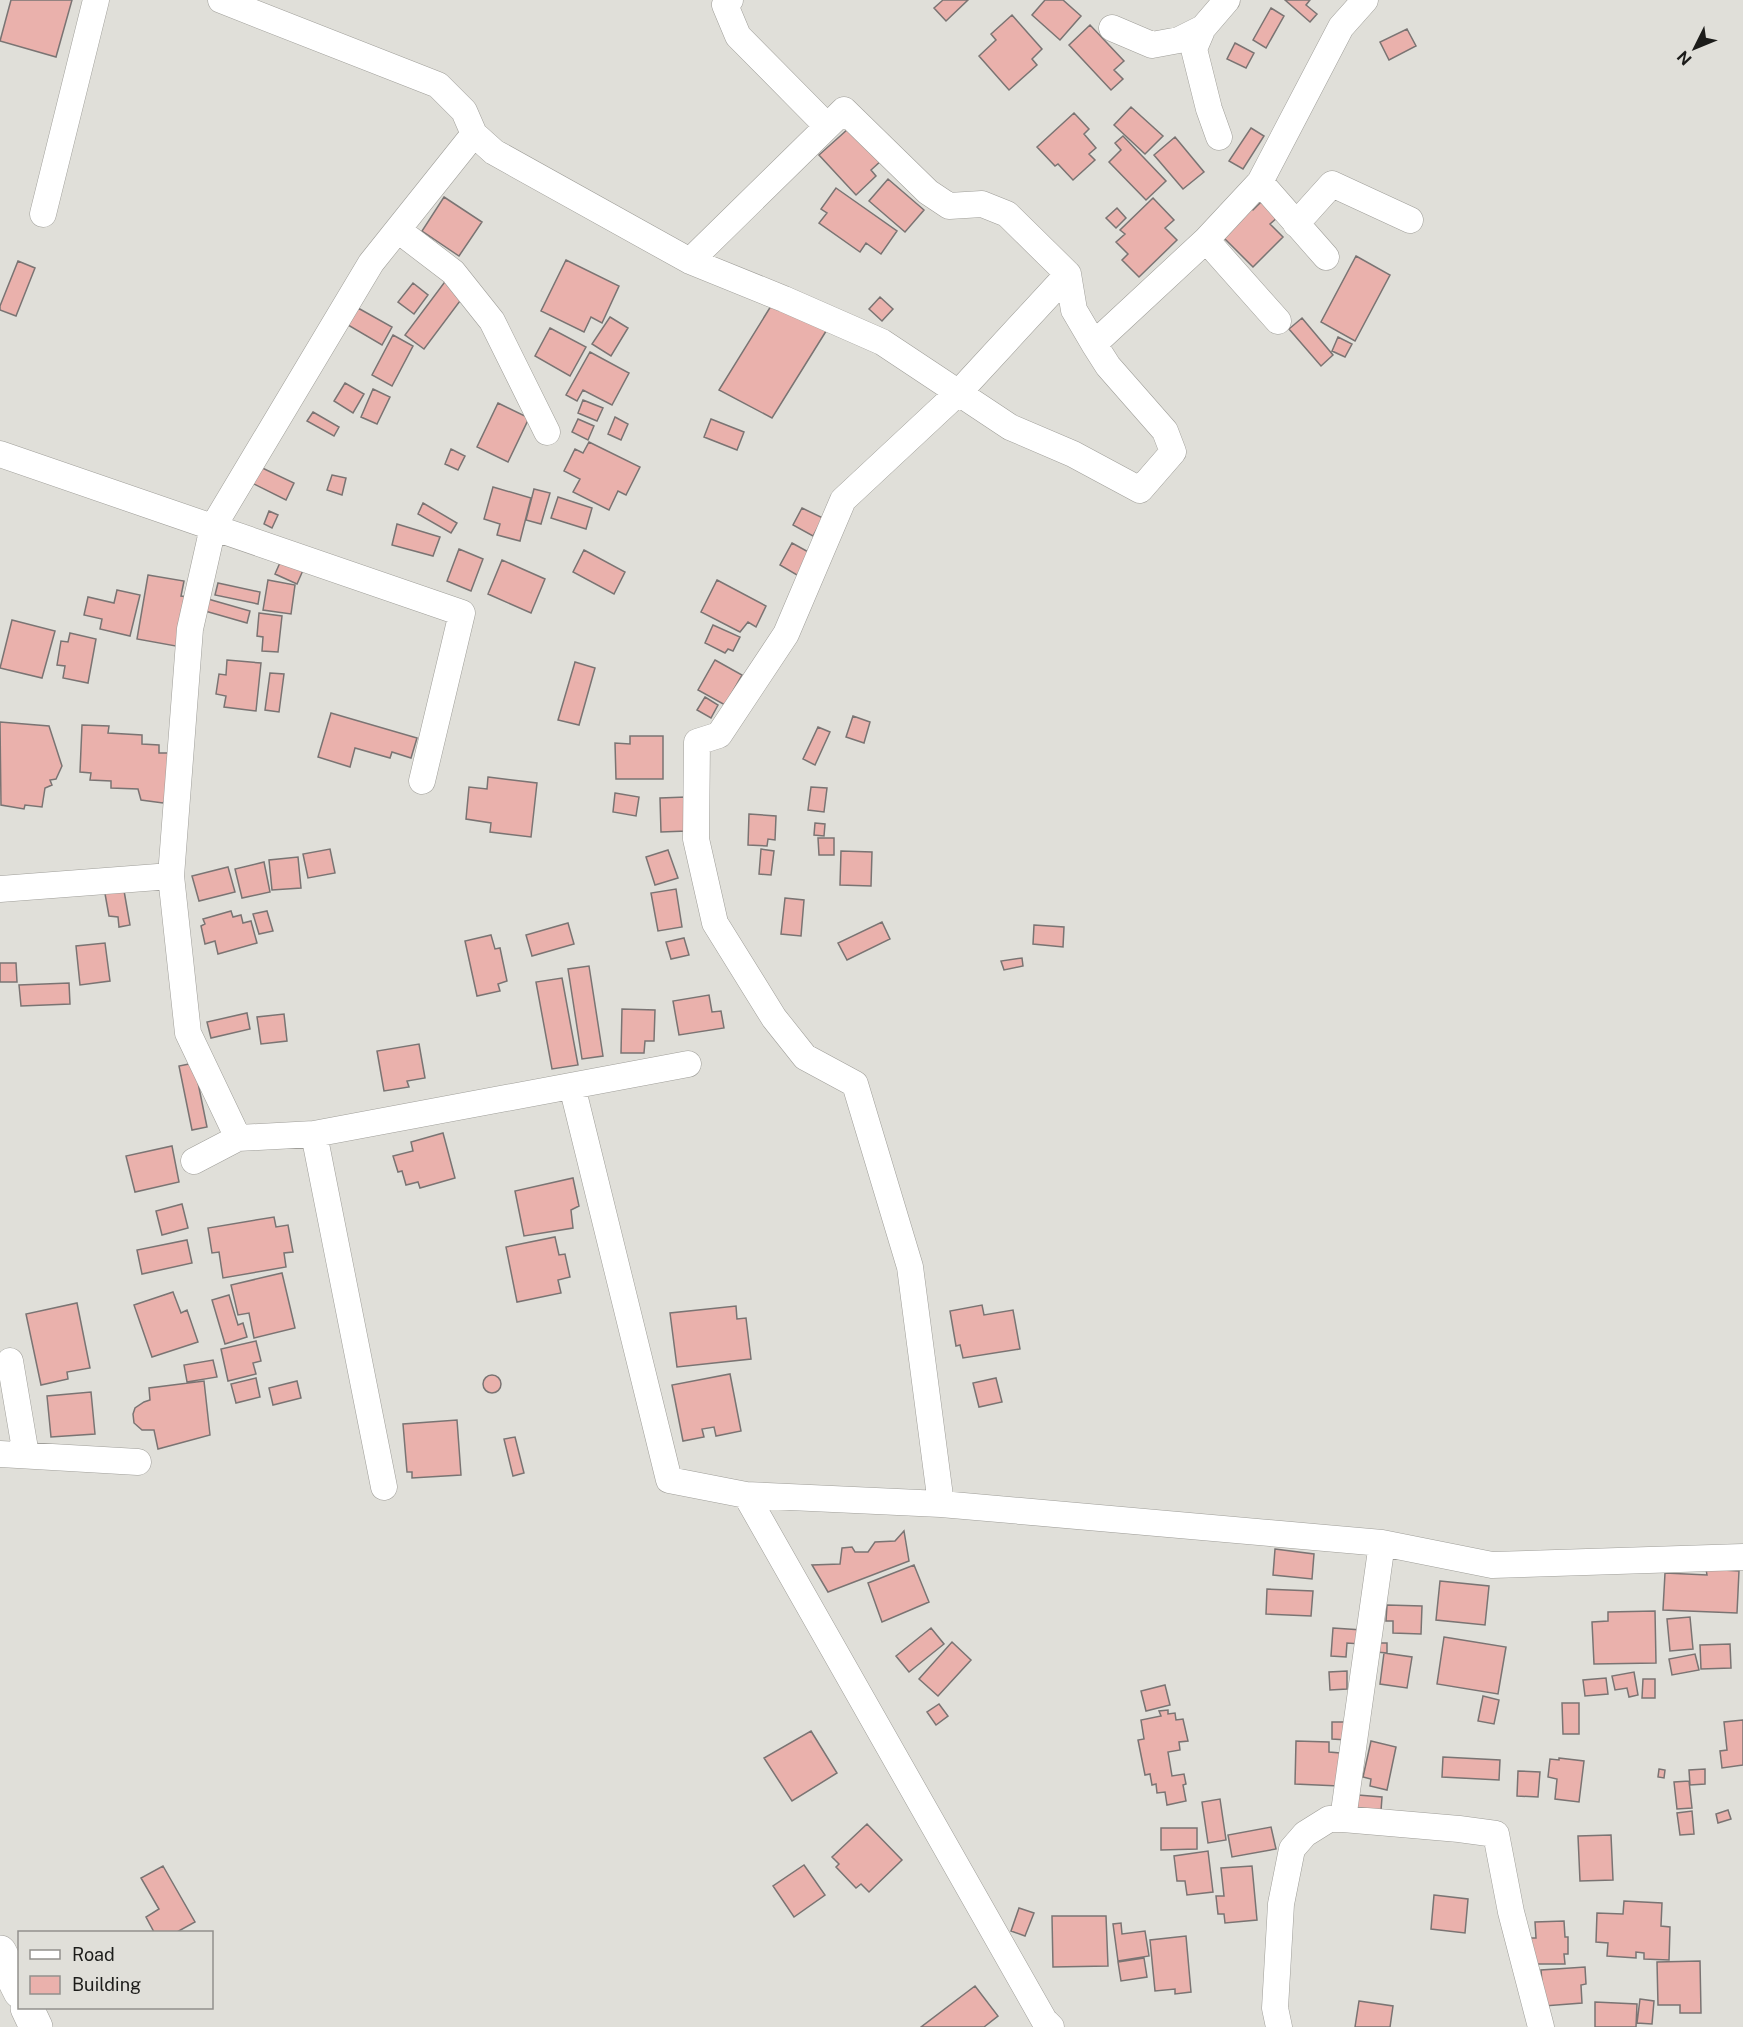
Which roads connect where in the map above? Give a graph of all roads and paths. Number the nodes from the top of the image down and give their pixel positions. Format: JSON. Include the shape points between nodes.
{"nodes":[{"id":1,"x":96,"y":0,"type":"edge"},
{"id":2,"x":221,"y":0,"type":"edge"},
{"id":3,"x":730,"y":0,"type":"edge"},
{"id":4,"x":1227,"y":0,"type":"edge"},
{"id":5,"x":1365,"y":0,"type":"edge"},
{"id":6,"x":1112,"y":28,"type":"dead end"},
{"id":7,"x":1203,"y":28,"type":"junction"},
{"id":8,"x":827,"y":126,"type":"junction"},
{"id":9,"x":474,"y":134,"type":"junction"},
{"id":10,"x":1219,"y":137,"type":"dead end"},
{"id":11,"x":1260,"y":182,"type":"junction"},
{"id":12,"x":43,"y":214,"type":"dead end"},
{"id":13,"x":1410,"y":220,"type":"dead end"},
{"id":14,"x":1296,"y":224,"type":"junction"},
{"id":15,"x":398,"y":230,"type":"junction"},
{"id":16,"x":1206,"y":240,"type":"junction"},
{"id":17,"x":1326,"y":257,"type":"dead end"},
{"id":18,"x":690,"y":261,"type":"junction"},
{"id":19,"x":1068,"y":274,"type":"junction"},
{"id":20,"x":1278,"y":321,"type":"dead end"},
{"id":21,"x":1094,"y":344,"type":"junction"},
{"id":22,"x":958,"y":392,"type":"junction"},
{"id":23,"x":547,"y":432,"type":"dead end"},
{"id":24,"x":0,"y":454,"type":"edge"},
{"id":25,"x":213,"y":528,"type":"junction"},
{"id":26,"x":422,"y":781,"type":"dead end"},
{"id":27,"x":171,"y":876,"type":"junction"},
{"id":28,"x":0,"y":889,"type":"edge"},
{"id":29,"x":688,"y":1064,"type":"dead end"},
{"id":30,"x":572,"y":1086,"type":"junction"},
{"id":31,"x":315,"y":1134,"type":"junction"},
{"id":32,"x":238,"y":1138,"type":"junction"},
{"id":33,"x":194,"y":1161,"type":"dead end"},
{"id":34,"x":10,"y":1361,"type":"dead end"},
{"id":35,"x":0,"y":1454,"type":"edge"},
{"id":36,"x":26,"y":1455,"type":"junction"},
{"id":37,"x":138,"y":1462,"type":"dead end"},
{"id":38,"x":384,"y":1487,"type":"dead end"},
{"id":39,"x":747,"y":1495,"type":"junction"},
{"id":40,"x":941,"y":1504,"type":"junction"},
{"id":41,"x":1382,"y":1543,"type":"junction"},
{"id":42,"x":1743,"y":1557,"type":"edge"},
{"id":43,"x":1343,"y":1819,"type":"junction"},
{"id":44,"x":0,"y":1952,"type":"edge"},
{"id":45,"x":18,"y":1988,"type":"edge"},
{"id":46,"x":28,"y":2009,"type":"edge"},
{"id":47,"x":36,"y":2027,"type":"edge"},
{"id":48,"x":1051,"y":2027,"type":"edge"},
{"id":49,"x":1279,"y":2027,"type":"edge"},
{"id":50,"x":1541,"y":2027,"type":"edge"}],
"edges":[{"from":1,"to":12,"type":"street"},
{"from":2,"to":9,"type":"street","via":[[438,85],[464,111]]},
{"from":3,"to":8,"type":"street","via":[[726,5],[738,36]]},
{"from":4,"to":7,"type":"street"},
{"from":5,"to":11,"type":"street","via":[[1341,27]]},
{"from":6,"to":7,"type":"street","via":[[1152,45],[1179,40]]},
{"from":7,"to":10,"type":"street","via":[[1194,49]]},
{"from":8,"to":18,"type":"street"},
{"from":8,"to":19,"type":"street","via":[[844,110],[928,192],[949,206],[982,204],[1006,214]]},
{"from":9,"to":15,"type":"street"},
{"from":9,"to":18,"type":"street","via":[[494,152]]},
{"from":11,"to":14,"type":"street"},
{"from":11,"to":16,"type":"street"},
{"from":13,"to":14,"type":"street","via":[[1332,183]]},
{"from":14,"to":17,"type":"street"},
{"from":15,"to":23,"type":"street","via":[[453,272],[492,321]]},
{"from":15,"to":25,"type":"street","via":[[371,263]]},
{"from":16,"to":20,"type":"street"},
{"from":16,"to":21,"type":"street"},
{"from":18,"to":22,"type":"street","via":[[882,342]]},
{"from":19,"to":21,"type":"street","via":[[1074,310]]},
{"from":19,"to":22,"type":"street"},
{"from":21,"to":22,"type":"street","via":[[1108,366],[1165,431],[1173,452],[1140,490],[1073,454],[1010,427]]},
{"from":22,"to":40,"type":"street","via":[[843,500],[786,634],[719,735],[697,742],[696,839],[715,923],[774,1018],[805,1057],[855,1084],[910,1267]]},
{"from":24,"to":25,"type":"street"},
{"from":25,"to":26,"type":"street","via":[[462,613]]},
{"from":25,"to":27,"type":"street","via":[[190,629]]},
{"from":27,"to":28,"type":"street"},
{"from":27,"to":32,"type":"street","via":[[188,1033]]},
{"from":29,"to":30,"type":"street"},
{"from":30,"to":31,"type":"street"},
{"from":30,"to":39,"type":"street","via":[[669,1480]]},
{"from":31,"to":32,"type":"street"},
{"from":31,"to":38,"type":"street"},
{"from":32,"to":33,"type":"street"},
{"from":34,"to":36,"type":"street"},
{"from":35,"to":36,"type":"street"},
{"from":36,"to":37,"type":"street"},
{"from":39,"to":40,"type":"street"},
{"from":39,"to":48,"type":"street"},
{"from":40,"to":41,"type":"street"},
{"from":41,"to":42,"type":"street","via":[[1492,1565]]},
{"from":41,"to":43,"type":"street"},
{"from":43,"to":49,"type":"street","via":[[1329,1819],[1292,1848],[1281,1904],[1275,2008]]},
{"from":43,"to":50,"type":"street","via":[[1496,1834],[1511,1912]]},
{"from":44,"to":45,"type":"street"},
{"from":46,"to":47,"type":"street"}]}
